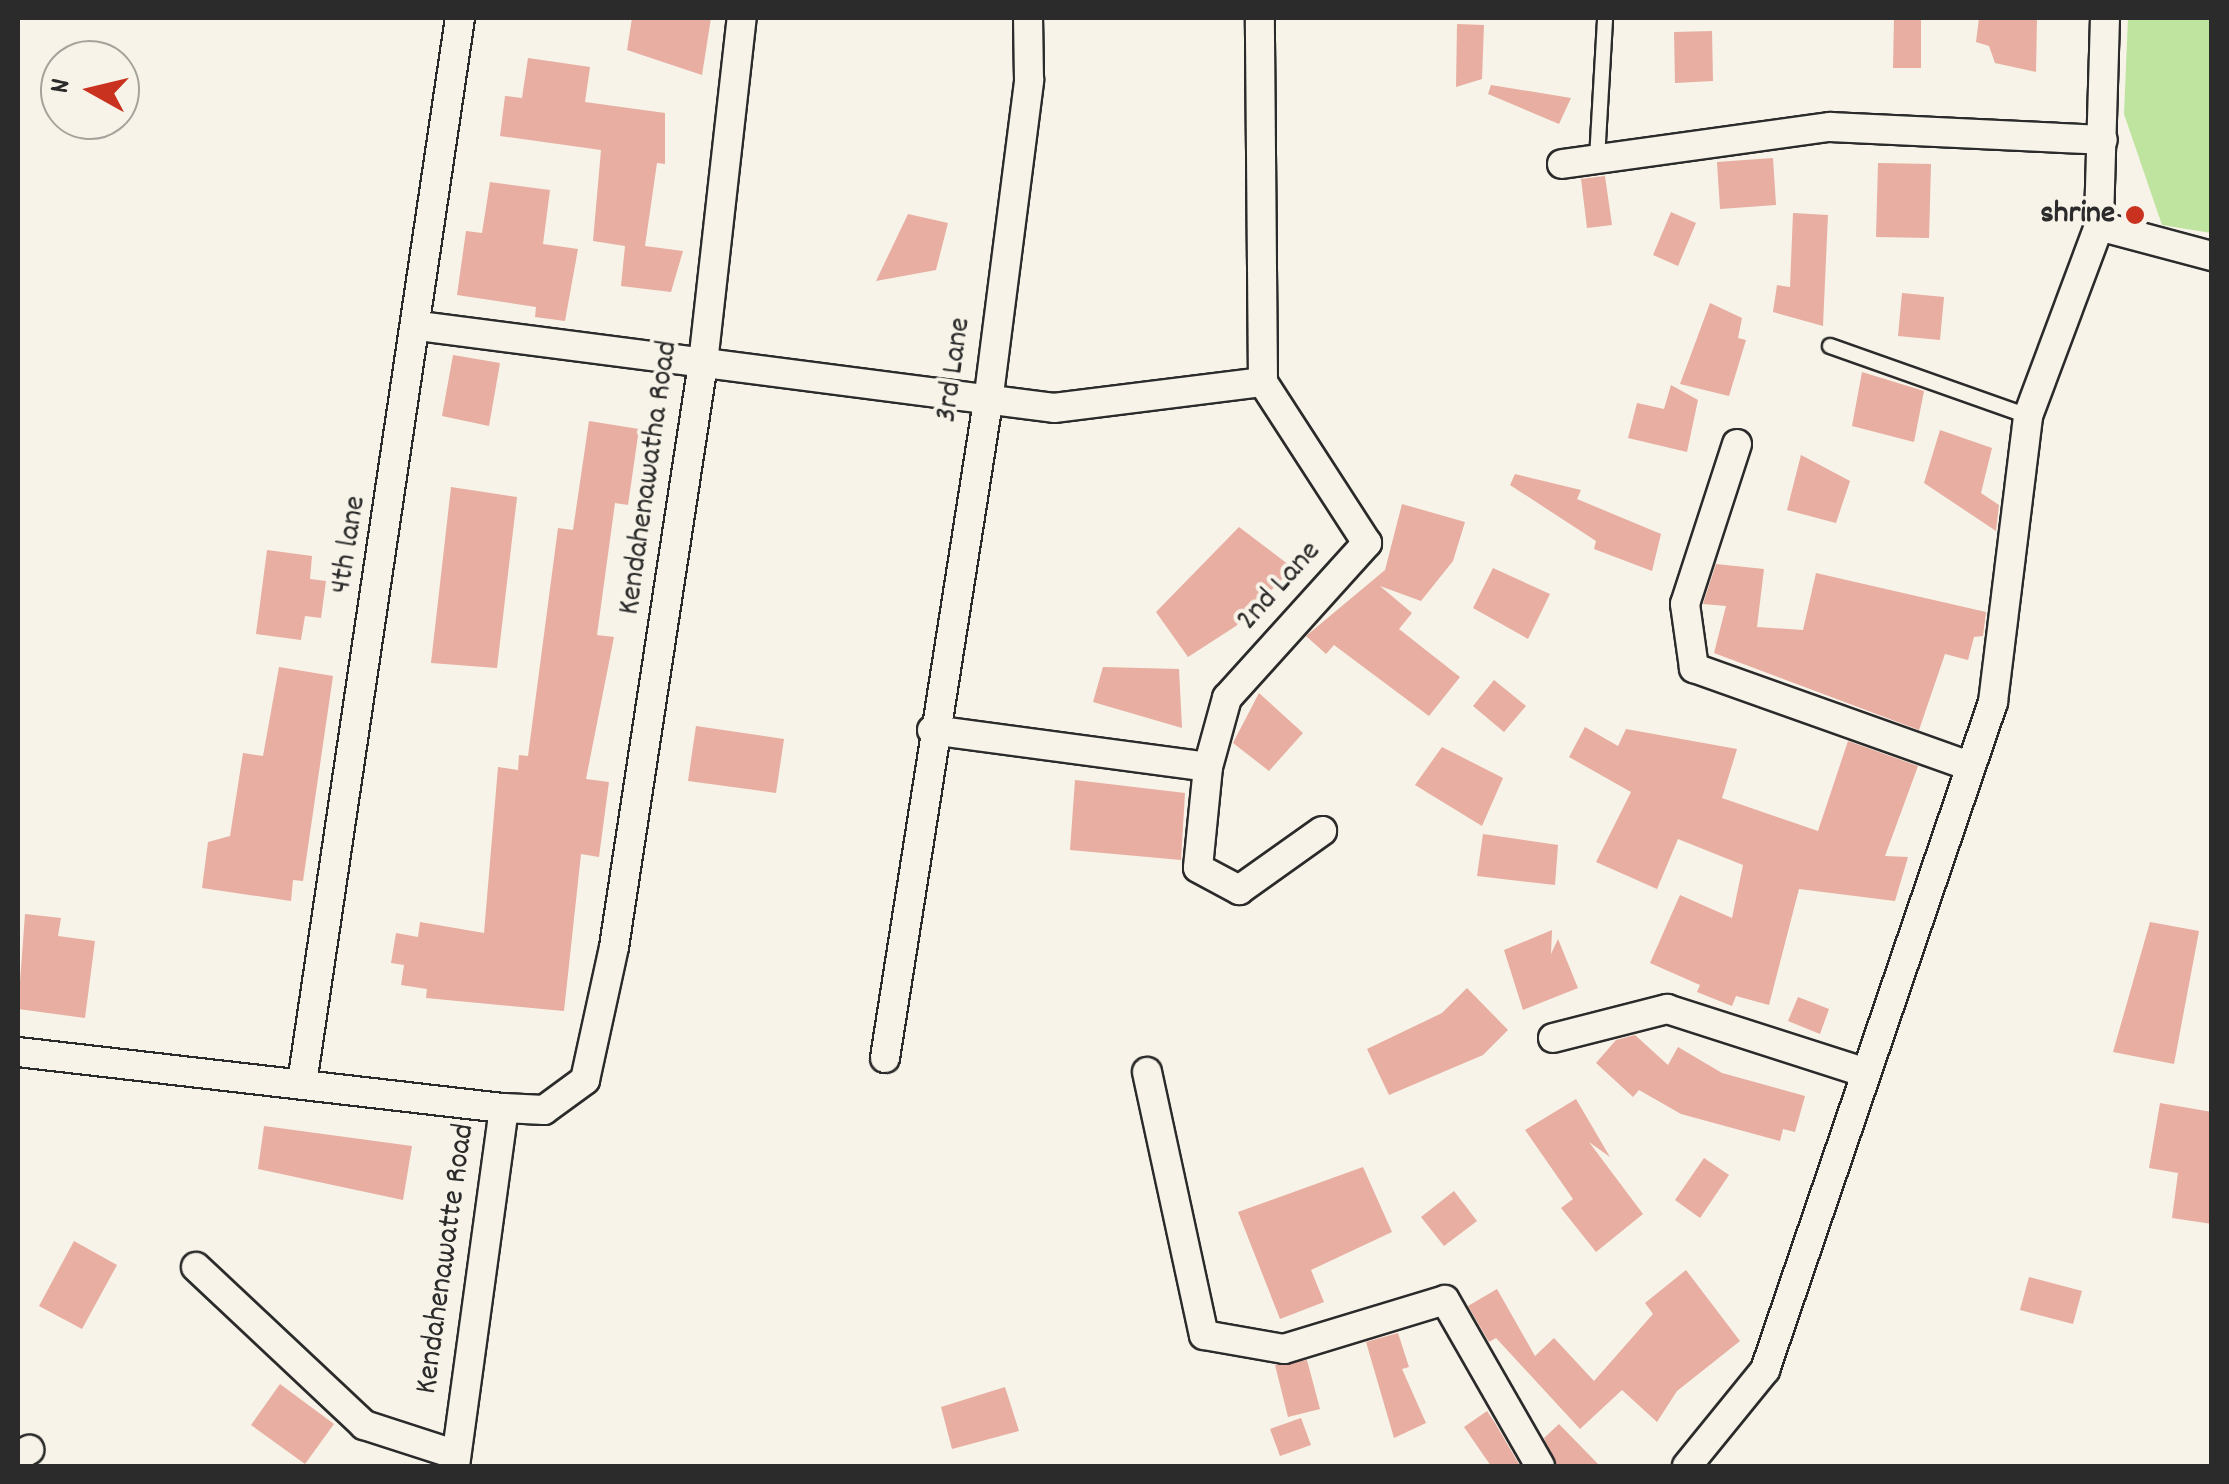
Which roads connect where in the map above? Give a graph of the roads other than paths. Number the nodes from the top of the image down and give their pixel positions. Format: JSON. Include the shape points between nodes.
{"nodes":[{"id":1,"x":460,"y":18,"type":"edge"},
{"id":2,"x":742,"y":18,"type":"edge"},
{"id":3,"x":1028,"y":18,"type":"edge"},
{"id":4,"x":1260,"y":18,"type":"edge"},
{"id":5,"x":2105,"y":18,"type":"edge"},
{"id":6,"x":1605,"y":19,"type":"edge"},
{"id":7,"x":2103,"y":140,"type":"junction"},
{"id":8,"x":1598,"y":159,"type":"junction"},
{"id":9,"x":1562,"y":164,"type":"dead end"},
{"id":10,"x":2099,"y":226,"type":"junction"},
{"id":11,"x":2212,"y":256,"type":"edge"},
{"id":12,"x":419,"y":326,"type":"junction"},
{"id":13,"x":1830,"y":346,"type":"dead end"},
{"id":14,"x":703,"y":363,"type":"junction"},
{"id":15,"x":1263,"y":382,"type":"junction"},
{"id":16,"x":988,"y":402,"type":"junction"},
{"id":17,"x":2028,"y":416,"type":"junction"},
{"id":18,"x":1737,"y":444,"type":"dead end"},
{"id":19,"x":932,"y":730,"type":"junction"},
{"id":20,"x":1969,"y":766,"type":"junction"},
{"id":21,"x":1208,"y":767,"type":"junction"},
{"id":22,"x":1322,"y":831,"type":"dead end"},
{"id":23,"x":614,"y":947,"type":"joint"},
{"id":24,"x":1553,"y":1038,"type":"dead end"},
{"id":25,"x":18,"y":1052,"type":"edge"},
{"id":26,"x":884,"y":1058,"type":"dead end"},
{"id":27,"x":1147,"y":1072,"type":"dead end"},
{"id":28,"x":1866,"y":1073,"type":"junction"},
{"id":29,"x":302,"y":1083,"type":"junction"},
{"id":30,"x":504,"y":1108,"type":"junction"},
{"id":31,"x":196,"y":1267,"type":"dead end"},
{"id":32,"x":455,"y":1460,"type":"edge"},
{"id":33,"x":1540,"y":1466,"type":"edge"},
{"id":34,"x":1687,"y":1466,"type":"edge"}],
"edges":[{"from":1,"to":12,"type":"street","name":"4th lane"},
{"from":2,"to":14,"type":"street","name":"Kendahenawatha Road"},
{"from":3,"to":16,"type":"street","name":"3rd Lane","via":[[1028,80]]},
{"from":4,"to":15,"type":"street"},
{"from":5,"to":7,"type":"street"},
{"from":6,"to":8,"type":"lane"},
{"from":7,"to":8,"type":"street","via":[[1830,127]]},
{"from":7,"to":10,"type":"street"},
{"from":8,"to":9,"type":"street"},
{"from":10,"to":11,"type":"street"},
{"from":10,"to":17,"type":"street"},
{"from":12,"to":14,"type":"street"},
{"from":12,"to":29,"type":"street","name":"4th lane"},
{"from":13,"to":17,"type":"lane"},
{"from":14,"to":16,"type":"street"},
{"from":14,"to":23,"type":"street","name":"Kendahenawatha Road"},
{"from":15,"to":16,"type":"street","via":[[1054,408]]},
{"from":15,"to":21,"type":"street","name":"2nd Lane","via":[[1367,543],[1228,698]]},
{"from":16,"to":19,"type":"street","name":"3rd Lane"},
{"from":17,"to":20,"type":"street","via":[[1993,702]]},
{"from":18,"to":20,"type":"street","via":[[1684,604],[1694,668]]},
{"from":19,"to":21,"type":"street"},
{"from":19,"to":26,"type":"street","name":"3rd Lane"},
{"from":20,"to":28,"type":"street"},
{"from":21,"to":22,"type":"street","via":[[1198,868],[1239,890]]},
{"from":23,"to":30,"type":"street","name":"Kendahenawatte Road","via":[[585,1080],[544,1110]]},
{"from":24,"to":28,"type":"street","via":[[1667,1010]]},
{"from":25,"to":29,"type":"street"},
{"from":27,"to":33,"type":"street","via":[[1204,1336],[1284,1349],[1445,1300]]},
{"from":28,"to":34,"type":"street","via":[[1765,1370]]},
{"from":29,"to":30,"type":"street"},
{"from":30,"to":32,"type":"street","name":"Kendahenawatte Road"},
{"from":31,"to":32,"type":"street","via":[[364,1425]]}]}
